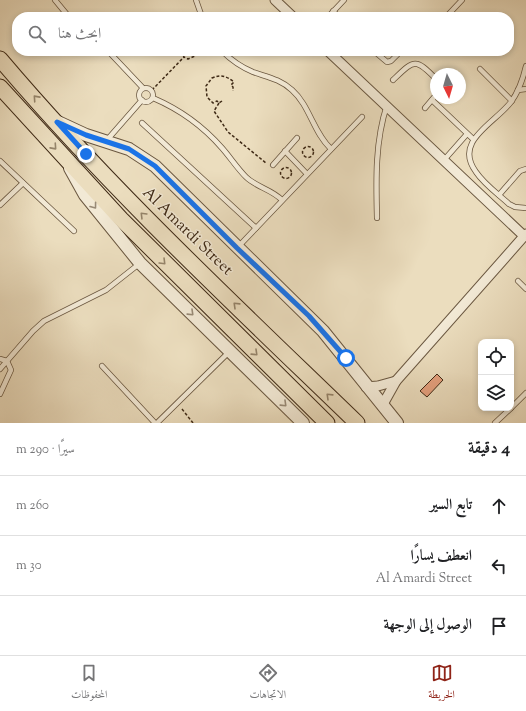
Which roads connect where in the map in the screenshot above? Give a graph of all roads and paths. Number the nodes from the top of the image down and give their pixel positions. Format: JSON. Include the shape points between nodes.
{"nodes":[{"id":1,"x":55,"y":0,"type":"edge"},
{"id":2,"x":196,"y":0,"type":"edge"},
{"id":3,"x":275,"y":0,"type":"edge"},
{"id":4,"x":344,"y":0,"type":"edge"},
{"id":5,"x":462,"y":0,"type":"edge"},
{"id":6,"x":333,"y":11,"type":"edge"},
{"id":7,"x":65,"y":12,"type":"edge"},
{"id":8,"x":200,"y":12,"type":"edge"},
{"id":9,"x":288,"y":12,"type":"edge"},
{"id":10,"x":451,"y":12,"type":"edge"},
{"id":11,"x":113,"y":56,"type":"edge"},
{"id":12,"x":195,"y":56,"type":"edge"},
{"id":13,"x":228,"y":56,"type":"edge"},
{"id":14,"x":333,"y":56,"type":"edge"},
{"id":15,"x":380,"y":56,"type":"edge"},
{"id":16,"x":396,"y":56,"type":"edge"},
{"id":17,"x":184,"y":57,"type":"joint"},
{"id":18,"x":0,"y":59,"type":"edge"},
{"id":19,"x":526,"y":66,"type":"edge"},
{"id":20,"x":480,"y":69,"type":"dead end"},
{"id":21,"x":430,"y":73,"type":"edge"},
{"id":22,"x":394,"y":80,"type":"dead end"},
{"id":23,"x":0,"y":87,"type":"edge"},
{"id":24,"x":143,"y":88,"type":"junction"},
{"id":25,"x":526,"y":89,"type":"edge"},
{"id":26,"x":152,"y":90,"type":"junction"},
{"id":27,"x":518,"y":90,"type":"junction"},
{"id":28,"x":233,"y":91,"type":"dead end"},
{"id":29,"x":153,"y":98,"type":"junction"},
{"id":30,"x":142,"y":100,"type":"junction"},
{"id":31,"x":512,"y":100,"type":"junction"},
{"id":32,"x":222,"y":101,"type":"dead end"},
{"id":33,"x":430,"y":102,"type":"edge"},
{"id":34,"x":219,"y":103,"type":"junction"},
{"id":35,"x":436,"y":104,"type":"edge"},
{"id":36,"x":387,"y":105,"type":"junction"},
{"id":37,"x":425,"y":108,"type":"dead end"},
{"id":38,"x":362,"y":117,"type":"dead end"},
{"id":39,"x":57,"y":122,"type":"junction"},
{"id":40,"x":142,"y":124,"type":"dead end"},
{"id":41,"x":467,"y":134,"type":"junction"},
{"id":42,"x":297,"y":138,"type":"dead end"},
{"id":43,"x":473,"y":139,"type":"junction"},
{"id":44,"x":106,"y":141,"type":"junction"},
{"id":45,"x":313,"y":145,"type":"dead end"},
{"id":46,"x":311,"y":147,"type":"junction"},
{"id":47,"x":331,"y":148,"type":"junction"},
{"id":48,"x":285,"y":151,"type":"junction"},
{"id":49,"x":444,"y":160,"type":"junction"},
{"id":50,"x":0,"y":161,"type":"edge"},
{"id":51,"x":67,"y":161,"type":"junction"},
{"id":52,"x":273,"y":165,"type":"joint"},
{"id":53,"x":526,"y":169,"type":"edge"},
{"id":54,"x":306,"y":173,"type":"junction"},
{"id":55,"x":282,"y":178,"type":"junction"},
{"id":56,"x":279,"y":180,"type":"dead end"},
{"id":57,"x":23,"y":183,"type":"junction"},
{"id":58,"x":499,"y":195,"type":"junction"},
{"id":59,"x":282,"y":200,"type":"junction"},
{"id":60,"x":0,"y":205,"type":"edge"},
{"id":61,"x":526,"y":208,"type":"edge"},
{"id":62,"x":377,"y":218,"type":"dead end"},
{"id":63,"x":256,"y":228,"type":"junction"},
{"id":64,"x":74,"y":231,"type":"dead end"},
{"id":65,"x":525,"y":235,"type":"edge"},
{"id":66,"x":237,"y":248,"type":"junction"},
{"id":67,"x":140,"y":263,"type":"junction"},
{"id":68,"x":518,"y":281,"type":"dead end"},
{"id":69,"x":526,"y":288,"type":"edge"},
{"id":70,"x":230,"y":351,"type":"junction"},
{"id":71,"x":0,"y":358,"type":"edge"},
{"id":72,"x":7,"y":361,"type":"junction"},
{"id":73,"x":102,"y":366,"type":"dead end"},
{"id":74,"x":0,"y":369,"type":"edge"},
{"id":75,"x":396,"y":381,"type":"junction"},
{"id":76,"x":366,"y":387,"type":"junction"},
{"id":77,"x":526,"y":393,"type":"edge"},
{"id":78,"x":0,"y":394,"type":"edge"},
{"id":79,"x":178,"y":403,"type":"junction"},
{"id":80,"x":514,"y":405,"type":"edge"},
{"id":81,"x":382,"y":406,"type":"junction"},
{"id":82,"x":508,"y":411,"type":"edge"},
{"id":83,"x":156,"y":423,"type":"edge"},
{"id":84,"x":193,"y":423,"type":"edge"},
{"id":85,"x":304,"y":423,"type":"edge"},
{"id":86,"x":327,"y":423,"type":"edge"},
{"id":87,"x":357,"y":423,"type":"edge"},
{"id":88,"x":397,"y":423,"type":"edge"},
{"id":89,"x":495,"y":423,"type":"edge"}],
"edges":[{"from":1,"to":7,"type":"lane"},
{"from":2,"to":8,"type":"lane"},
{"from":3,"to":9,"type":"street"},
{"from":4,"to":6,"type":"lane"},
{"from":5,"to":10,"type":"lane"},
{"from":11,"to":24,"type":"lane"},
{"from":12,"to":17,"type":"path","via":[[192,59]]},
{"from":13,"to":47,"type":"lane","via":[[240,66],[280,81],[292,90],[304,104],[318,133]]},
{"from":14,"to":36,"type":"street"},
{"from":15,"to":16,"type":"lane","via":[[387,62]]},
{"from":17,"to":26,"type":"path"},
{"from":39,"to":18,"type":"main road","name":"Al Amardi Street","one_way":true},
{"from":19,"to":27,"type":"lane"},
{"from":20,"to":31,"type":"lane"},
{"from":21,"to":22,"type":"lane","via":[[422,65],[415,63],[408,66]]},
{"from":23,"to":51,"type":"main road","one_way":true},
{"from":24,"to":26,"type":"lane"},
{"from":24,"to":30,"type":"lane","via":[[139,94]]},
{"from":25,"to":27,"type":"lane"},
{"from":26,"to":29,"type":"lane"},
{"from":27,"to":31,"type":"lane"},
{"from":28,"to":34,"type":"path","via":[[231,85],[234,82],[227,77],[222,75],[212,78],[205,92],[213,103]]},
{"from":29,"to":30,"type":"lane","via":[[148,102]]},
{"from":29,"to":59,"type":"lane","via":[[180,110],[198,123],[214,138],[245,176]]},
{"from":30,"to":44,"type":"lane"},
{"from":31,"to":43,"type":"lane"},
{"from":32,"to":34,"type":"path"},
{"from":33,"to":37,"type":"lane"},
{"from":34,"to":52,"type":"path","via":[[214,111],[228,132],[264,162]]},
{"from":35,"to":41,"type":"lane"},
{"from":36,"to":49,"type":"street"},
{"from":36,"to":62,"type":"lane","via":[[381,123],[378,146]]},
{"from":38,"to":47,"type":"lane"},
{"from":39,"to":44,"type":"street"},
{"from":87,"to":39,"type":"main road","name":"Al Amardi Street","one_way":true,"via":[[143,215]]},
{"from":40,"to":63,"type":"lane"},
{"from":41,"to":43,"type":"lane"},
{"from":41,"to":49,"type":"lane"},
{"from":42,"to":48,"type":"lane"},
{"from":43,"to":58,"type":"lane","via":[[469,148],[474,170]]},
{"from":44,"to":66,"type":"street","via":[[129,149],[151,163]]},
{"from":45,"to":46,"type":"path"},
{"from":46,"to":46,"type":"path","via":[[304,147],[303,155],[312,156]]},
{"from":47,"to":54,"type":"lane"},
{"from":48,"to":52,"type":"lane"},
{"from":48,"to":54,"type":"lane"},
{"from":49,"to":65,"type":"street"},
{"from":50,"to":57,"type":"lane"},
{"from":51,"to":67,"type":"street","one_way":true,"via":[[85,195]]},
{"from":51,"to":86,"type":"main road","one_way":true,"via":[[152,252]]},
{"from":53,"to":58,"type":"lane","via":[[520,171]]},
{"from":54,"to":59,"type":"lane"},
{"from":55,"to":55,"type":"path","via":[[290,177],[290,169],[280,172]]},
{"from":55,"to":56,"type":"path"},
{"from":57,"to":60,"type":"lane"},
{"from":57,"to":64,"type":"lane"},
{"from":58,"to":61,"type":"lane","via":[[514,207]]},
{"from":59,"to":63,"type":"lane"},
{"from":63,"to":66,"type":"lane"},
{"from":65,"to":75,"type":"street"},
{"from":66,"to":76,"type":"street","via":[[323,331]]},
{"from":67,"to":70,"type":"street","one_way":true},
{"from":67,"to":72,"type":"lane","via":[[106,290],[44,321]]},
{"from":68,"to":69,"type":"lane"},
{"from":70,"to":79,"type":"lane"},
{"from":70,"to":85,"type":"street","one_way":true},
{"from":71,"to":72,"type":"lane"},
{"from":72,"to":74,"type":"lane"},
{"from":72,"to":78,"type":"lane","via":[[11,370]]},
{"from":73,"to":83,"type":"lane"},
{"from":75,"to":76,"type":"street"},
{"from":75,"to":81,"type":"street"},
{"from":76,"to":81,"type":"street"},
{"from":77,"to":80,"type":"lane"},
{"from":79,"to":83,"type":"lane"},
{"from":79,"to":84,"type":"path"},
{"from":81,"to":88,"type":"street"},
{"from":82,"to":89,"type":"lane"}]}
